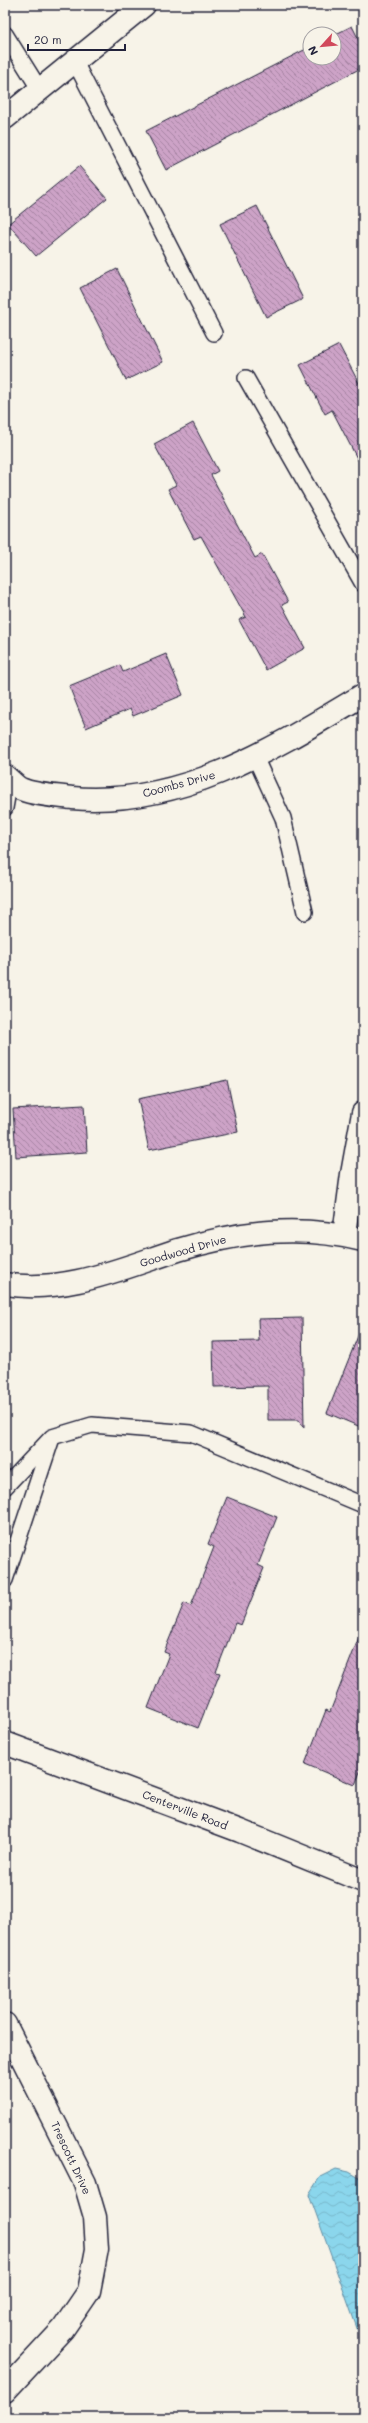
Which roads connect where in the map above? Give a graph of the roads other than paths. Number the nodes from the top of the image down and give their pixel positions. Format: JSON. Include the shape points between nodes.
{"nodes":[{"id":1,"x":144,"y":5,"type":"edge"},
{"id":2,"x":5,"y":34,"type":"edge"},
{"id":3,"x":75,"y":62,"type":"junction"},
{"id":4,"x":40,"y":90,"type":"junction"},
{"id":5,"x":5,"y":118,"type":"edge"},
{"id":6,"x":214,"y":333,"type":"dead end"},
{"id":7,"x":246,"y":378,"type":"dead end"},
{"id":8,"x":363,"y":584,"type":"edge"},
{"id":9,"x":363,"y":695,"type":"edge"},
{"id":10,"x":255,"y":757,"type":"junction"},
{"id":11,"x":8,"y":778,"type":"edge"},
{"id":12,"x":5,"y":808,"type":"edge"},
{"id":13,"x":305,"y":912,"type":"dead end"},
{"id":14,"x":363,"y":1113,"type":"edge"},
{"id":15,"x":354,"y":1238,"type":"edge"},
{"id":16,"x":5,"y":1284,"type":"edge"},
{"id":17,"x":52,"y":1437,"type":"junction"},
{"id":18,"x":5,"y":1487,"type":"edge"},
{"id":19,"x":363,"y":1505,"type":"edge"},
{"id":20,"x":5,"y":1580,"type":"edge"},
{"id":21,"x":5,"y":1743,"type":"edge"},
{"id":22,"x":363,"y":1881,"type":"edge"},
{"id":23,"x":5,"y":2024,"type":"edge"},
{"id":24,"x":5,"y":2390,"type":"edge"}],
"edges":[{"from":1,"to":3,"type":"street"},
{"from":2,"to":4,"type":"lane"},
{"from":3,"to":4,"type":"street"},
{"from":3,"to":6,"type":"lane"},
{"from":4,"to":5,"type":"street"},
{"from":7,"to":8,"type":"lane"},
{"from":9,"to":10,"type":"street","name":"Coombs Drive","via":[[280,745]]},
{"from":10,"to":11,"type":"street","name":"Coombs Drive","via":[[207,779],[144,794],[104,800],[21,790]]},
{"from":10,"to":13,"type":"lane","via":[[283,818]]},
{"from":11,"to":12,"type":"lane"},
{"from":14,"to":15,"type":"street","via":[[352,1174]]},
{"from":15,"to":16,"type":"street","name":"Goodwood Drive","via":[[297,1229],[252,1233],[178,1250],[154,1260],[66,1285],[27,1288]]},
{"from":17,"to":18,"type":"lane"},
{"from":17,"to":19,"type":"lane","via":[[92,1426],[191,1433]]},
{"from":17,"to":20,"type":"lane"},
{"from":21,"to":22,"type":"street","name":"Centerville Road","via":[[240,1831]]},
{"from":23,"to":24,"type":"street","name":"Trescott Drive","via":[[85,2183],[95,2217],[97,2249],[89,2291],[63,2329]]}]}
